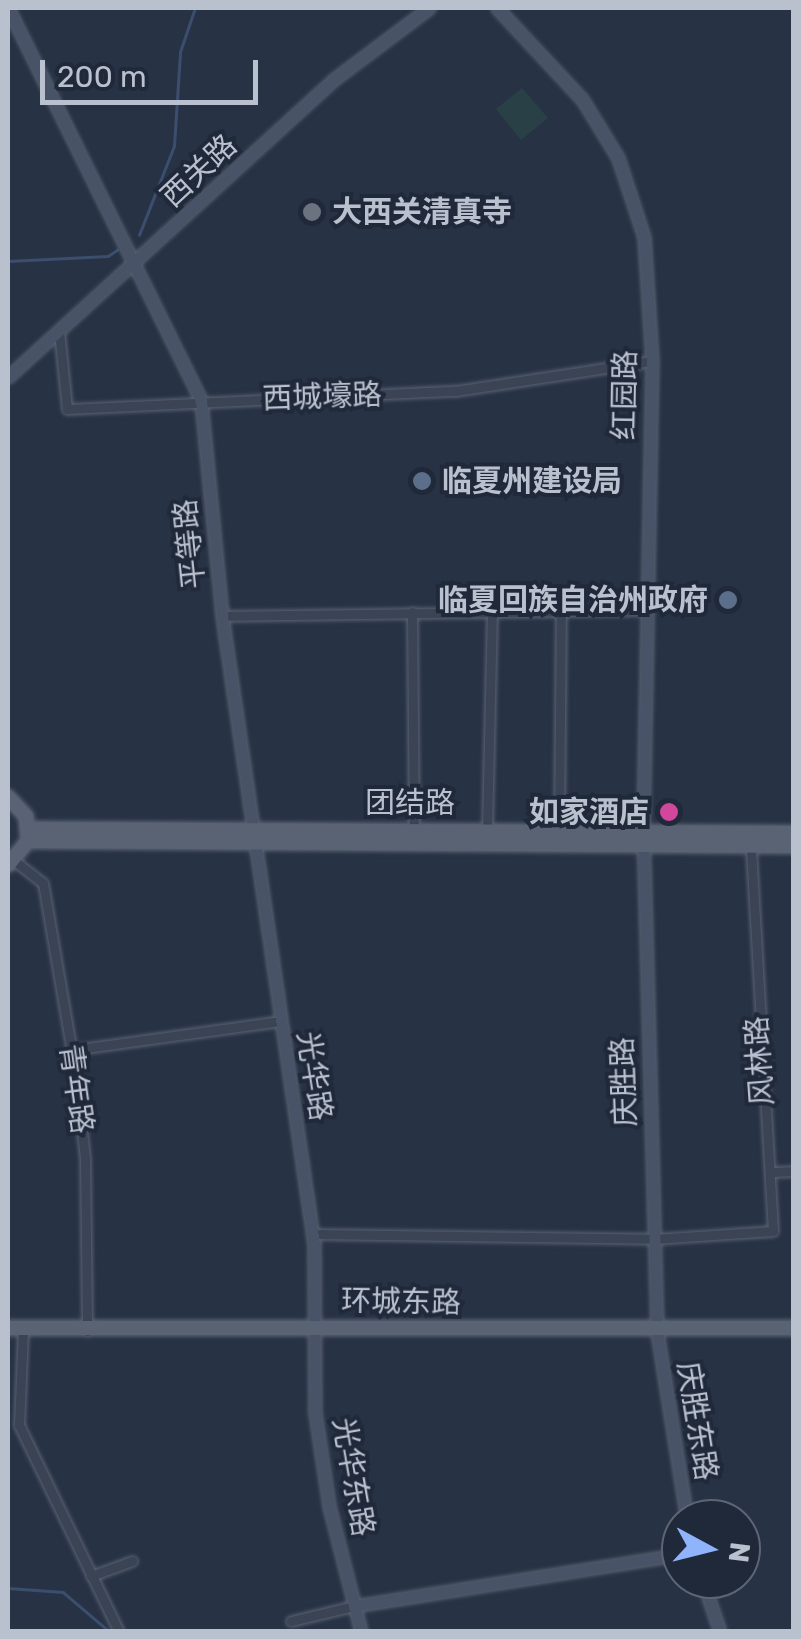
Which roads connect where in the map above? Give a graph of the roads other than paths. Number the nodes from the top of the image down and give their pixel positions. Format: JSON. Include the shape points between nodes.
{"nodes":[{"id":1,"x":8,"y":8,"type":"edge"},
{"id":2,"x":429,"y":8,"type":"edge"},
{"id":3,"x":497,"y":8,"type":"edge"},
{"id":4,"x":134,"y":264,"type":"junction"},
{"id":5,"x":59,"y":332,"type":"junction"},
{"id":6,"x":652,"y":361,"type":"junction"},
{"id":7,"x":8,"y":378,"type":"edge"},
{"id":8,"x":201,"y":401,"type":"junction"},
{"id":9,"x":492,"y":610,"type":"junction"},
{"id":10,"x":646,"y":610,"type":"junction"},
{"id":11,"x":412,"y":612,"type":"junction"},
{"id":12,"x":561,"y":612,"type":"junction"},
{"id":13,"x":222,"y":616,"type":"junction"},
{"id":14,"x":8,"y":797,"type":"edge"},
{"id":15,"x":414,"y":830,"type":"junction"},
{"id":16,"x":488,"y":830,"type":"junction"},
{"id":17,"x":559,"y":830,"type":"junction"},
{"id":18,"x":794,"y":832,"type":"edge"},
{"id":19,"x":27,"y":835,"type":"junction"},
{"id":20,"x":252,"y":836,"type":"junction"},
{"id":21,"x":644,"y":836,"type":"junction"},
{"id":22,"x":751,"y":838,"type":"junction"},
{"id":23,"x":794,"y":846,"type":"edge"},
{"id":24,"x":12,"y":864,"type":"edge"},
{"id":25,"x":280,"y":1021,"type":"junction"},
{"id":26,"x":72,"y":1050,"type":"junction"},
{"id":27,"x":794,"y":1171,"type":"edge"},
{"id":28,"x":774,"y":1172,"type":"junction"},
{"id":29,"x":313,"y":1234,"type":"junction"},
{"id":30,"x":654,"y":1239,"type":"junction"},
{"id":31,"x":315,"y":1328,"type":"junction"},
{"id":32,"x":794,"y":1328,"type":"edge"},
{"id":33,"x":15,"y":1329,"type":"edge"},
{"id":34,"x":87,"y":1331,"type":"junction"},
{"id":35,"x":657,"y":1332,"type":"junction"},
{"id":36,"x":684,"y":1499,"type":"edge"},
{"id":37,"x":661,"y":1557,"type":"edge"},
{"id":38,"x":132,"y":1561,"type":"dead end"},
{"id":39,"x":92,"y":1576,"type":"junction"},
{"id":40,"x":709,"y":1599,"type":"edge"},
{"id":41,"x":354,"y":1606,"type":"junction"},
{"id":42,"x":291,"y":1621,"type":"dead end"},
{"id":43,"x":119,"y":1632,"type":"edge"},
{"id":44,"x":361,"y":1632,"type":"edge"},
{"id":45,"x":720,"y":1632,"type":"edge"}],
"edges":[{"from":1,"to":4,"type":"main road","name":"平等路"},
{"from":2,"to":4,"type":"main road","name":"西关路","via":[[333,80]]},
{"from":3,"to":6,"type":"main road","name":"红园路","via":[[582,98],[618,158],[644,236]]},
{"from":4,"to":5,"type":"main road","name":"西关路"},
{"from":4,"to":8,"type":"main road","name":"平等路"},
{"from":5,"to":7,"type":"main road","name":"西关路"},
{"from":5,"to":8,"type":"street","name":"西城壕路","via":[[67,408]]},
{"from":6,"to":8,"type":"street","name":"西城壕路","via":[[455,391]]},
{"from":6,"to":10,"type":"main road","name":"红园路"},
{"from":8,"to":13,"type":"main road","name":"平等路"},
{"from":9,"to":11,"type":"street"},
{"from":9,"to":12,"type":"street"},
{"from":9,"to":16,"type":"street"},
{"from":10,"to":12,"type":"street"},
{"from":10,"to":21,"type":"main road","name":"红园路"},
{"from":11,"to":13,"type":"street"},
{"from":11,"to":15,"type":"street"},
{"from":12,"to":17,"type":"street"},
{"from":13,"to":20,"type":"main road","name":"平等路"},
{"from":14,"to":19,"type":"main road","via":[[19,802]]},
{"from":15,"to":16,"type":"main road","name":"团结路"},
{"from":15,"to":20,"type":"main road","name":"团结路"},
{"from":16,"to":17,"type":"main road","name":"团结路"},
{"from":17,"to":21,"type":"main road","name":"团结路"},
{"from":18,"to":22,"type":"main road","name":"团结路"},
{"from":19,"to":20,"type":"main road","name":"团结路"},
{"from":19,"to":24,"type":"main road"},
{"from":20,"to":21,"type":"main road","name":"团结路"},
{"from":20,"to":25,"type":"main road","name":"光华路"},
{"from":21,"to":22,"type":"main road","name":"团结路"},
{"from":21,"to":30,"type":"main road","name":"庆胜路"},
{"from":22,"to":23,"type":"main road","name":"团结路"},
{"from":22,"to":28,"type":"street","name":"风林路","via":[[761,1104]]},
{"from":24,"to":26,"type":"street","name":"青年路","via":[[43,883]]},
{"from":25,"to":26,"type":"street"},
{"from":25,"to":29,"type":"main road","name":"光华路"},
{"from":26,"to":34,"type":"street","name":"青年路","via":[[85,1158]]},
{"from":27,"to":28,"type":"street"},
{"from":28,"to":30,"type":"street","name":"风林路","via":[[773,1231]]},
{"from":29,"to":30,"type":"street"},
{"from":29,"to":31,"type":"main road","name":"光华路"},
{"from":30,"to":35,"type":"main road","name":"庆胜路"},
{"from":31,"to":34,"type":"main road","name":"环城东路"},
{"from":31,"to":35,"type":"main road","name":"环城东路"},
{"from":31,"to":41,"type":"main road","name":"光华东路","via":[[315,1413]]},
{"from":32,"to":35,"type":"main road","name":"环城东路"},
{"from":33,"to":34,"type":"main road","name":"环城东路"},
{"from":33,"to":39,"type":"street","via":[[23,1381],[15,1411]]},
{"from":35,"to":36,"type":"main road","name":"庆胜东路"},
{"from":37,"to":41,"type":"main road"},
{"from":38,"to":39,"type":"street"},
{"from":39,"to":43,"type":"street"},
{"from":40,"to":45,"type":"main road"},
{"from":41,"to":42,"type":"street"},
{"from":41,"to":44,"type":"main road","name":"光华东路"}]}
